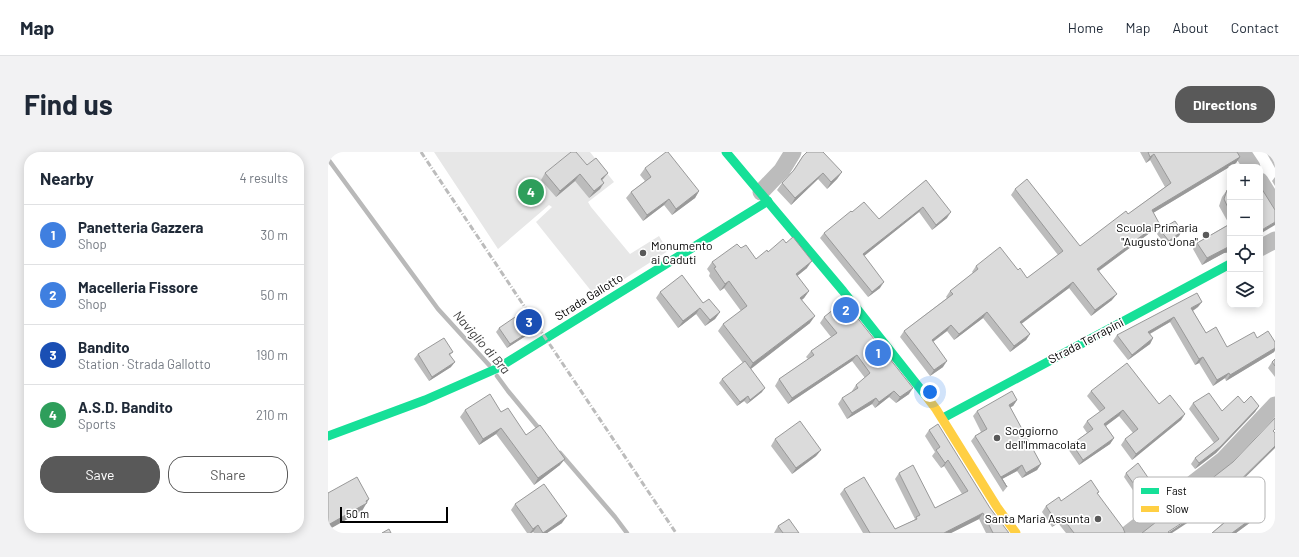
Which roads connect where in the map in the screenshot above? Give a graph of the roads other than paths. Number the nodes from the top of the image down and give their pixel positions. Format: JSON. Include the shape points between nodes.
{"nodes":[{"id":1,"x":726,"y":152,"type":"edge"},
{"id":2,"x":793,"y":152,"type":"edge"},
{"id":3,"x":1242,"y":152,"type":"edge"},
{"id":4,"x":1250,"y":164,"type":"edge"},
{"id":5,"x":1263,"y":186,"type":"edge"},
{"id":6,"x":764,"y":197,"type":"junction"},
{"id":7,"x":1275,"y":206,"type":"edge"},
{"id":8,"x":1275,"y":240,"type":"edge"},
{"id":9,"x":1263,"y":246,"type":"edge"},
{"id":10,"x":1227,"y":266,"type":"edge"},
{"id":11,"x":1275,"y":405,"type":"edge"},
{"id":12,"x":943,"y":418,"type":"junction"},
{"id":13,"x":328,"y":436,"type":"edge"},
{"id":14,"x":1201,"y":477,"type":"edge"},
{"id":15,"x":1142,"y":523,"type":"edge"},
{"id":16,"x":1016,"y":533,"type":"edge"},
{"id":17,"x":1129,"y":533,"type":"edge"}],
"edges":[{"from":1,"to":6,"type":"street"},
{"from":2,"to":6,"type":"street"},
{"from":3,"to":4,"type":"street"},
{"from":5,"to":7,"type":"street"},
{"from":6,"to":12,"type":"street","via":[[843,291]]},
{"from":6,"to":13,"type":"street","name":"Strada Gallotto","via":[[498,368],[425,400]]},
{"from":8,"to":9,"type":"street"},
{"from":10,"to":12,"type":"street","name":"Strada Terrapini"},
{"from":11,"to":14,"type":"street","via":[[1223,460]]},
{"from":12,"to":16,"type":"street","via":[[997,507]]},
{"from":15,"to":17,"type":"street"}]}
